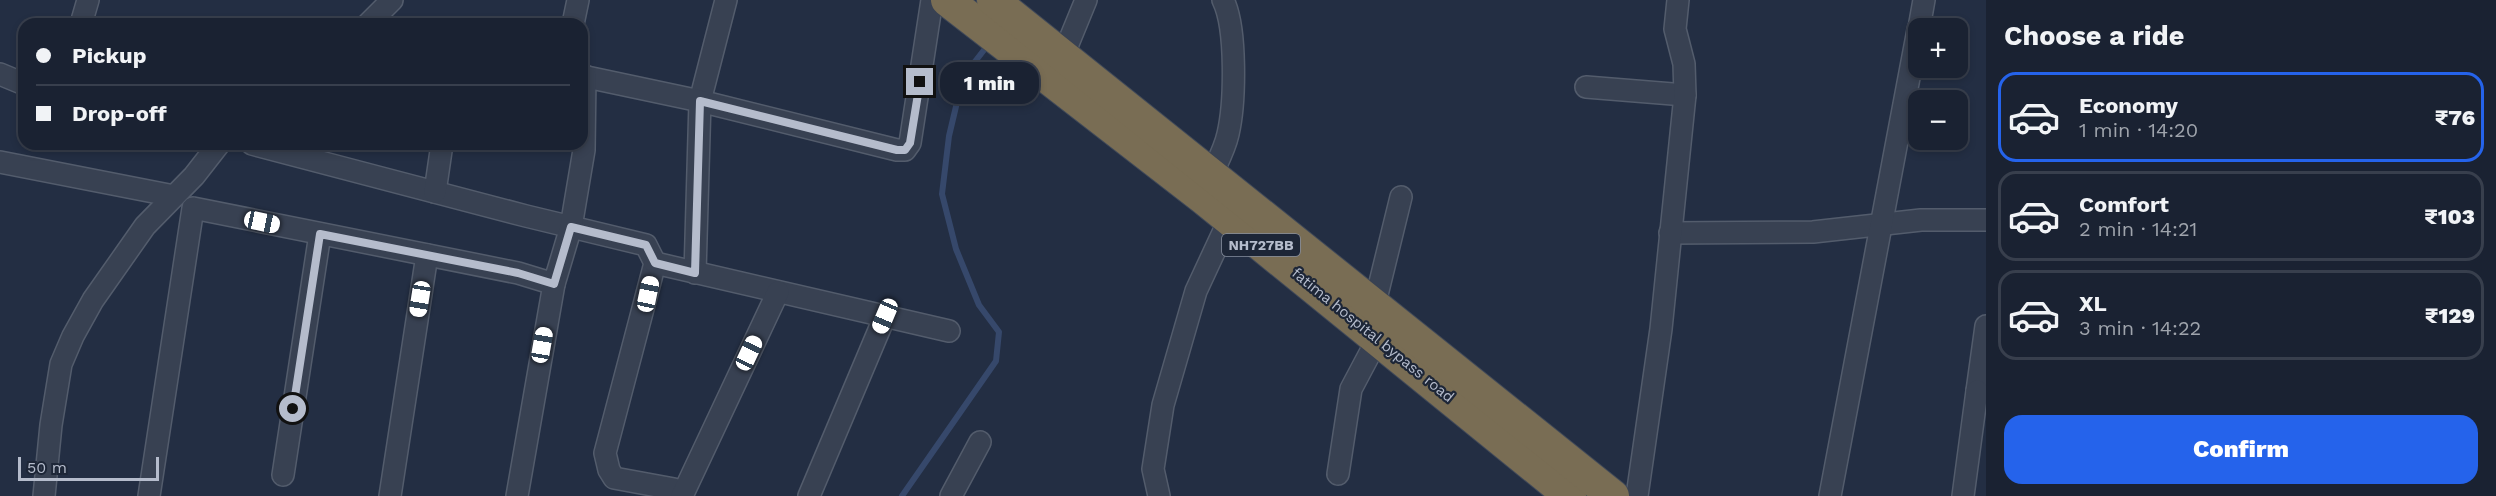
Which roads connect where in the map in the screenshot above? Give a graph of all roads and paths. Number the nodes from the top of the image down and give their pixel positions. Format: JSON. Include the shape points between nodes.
{"nodes":[{"id":1,"x":88,"y":0,"type":"edge"},
{"id":2,"x":392,"y":0,"type":"edge"},
{"id":3,"x":578,"y":0,"type":"edge"},
{"id":4,"x":726,"y":0,"type":"edge"},
{"id":5,"x":932,"y":0,"type":"edge"},
{"id":6,"x":947,"y":0,"type":"edge"},
{"id":7,"x":993,"y":0,"type":"edge"},
{"id":8,"x":1086,"y":0,"type":"edge"},
{"id":9,"x":1222,"y":0,"type":"edge"},
{"id":10,"x":1678,"y":0,"type":"edge"},
{"id":11,"x":1924,"y":0,"type":"edge"},
{"id":12,"x":83,"y":18,"type":"edge"},
{"id":13,"x":374,"y":18,"type":"edge"},
{"id":14,"x":574,"y":18,"type":"edge"},
{"id":15,"x":1921,"y":18,"type":"edge"},
{"id":16,"x":1063,"y":56,"type":"junction"},
{"id":17,"x":0,"y":74,"type":"edge"},
{"id":18,"x":588,"y":77,"type":"edge"},
{"id":19,"x":1909,"y":78,"type":"edge"},
{"id":20,"x":18,"y":82,"type":"edge"},
{"id":21,"x":1586,"y":87,"type":"dead end"},
{"id":22,"x":1685,"y":95,"type":"junction"},
{"id":23,"x":700,"y":101,"type":"junction"},
{"id":24,"x":214,"y":150,"type":"edge"},
{"id":25,"x":275,"y":150,"type":"edge"},
{"id":26,"x":441,"y":150,"type":"edge"},
{"id":27,"x":584,"y":150,"type":"edge"},
{"id":28,"x":0,"y":162,"type":"edge"},
{"id":29,"x":1212,"y":174,"type":"junction"},
{"id":30,"x":435,"y":192,"type":"junction"},
{"id":31,"x":1401,"y":197,"type":"dead end"},
{"id":32,"x":170,"y":201,"type":"junction"},
{"id":33,"x":193,"y":208,"type":"junction"},
{"id":34,"x":1237,"y":210,"type":"junction"},
{"id":35,"x":1986,"y":220,"type":"edge"},
{"id":36,"x":1881,"y":224,"type":"junction"},
{"id":37,"x":571,"y":227,"type":"junction"},
{"id":38,"x":1670,"y":233,"type":"junction"},
{"id":39,"x":320,"y":234,"type":"junction"},
{"id":40,"x":427,"y":255,"type":"junction"},
{"id":41,"x":655,"y":263,"type":"junction"},
{"id":42,"x":695,"y":273,"type":"junction"},
{"id":43,"x":554,"y":284,"type":"junction"},
{"id":44,"x":778,"y":291,"type":"junction"},
{"id":45,"x":1374,"y":303,"type":"junction"},
{"id":46,"x":885,"y":316,"type":"junction"},
{"id":47,"x":1986,"y":326,"type":"edge"},
{"id":48,"x":949,"y":331,"type":"dead end"},
{"id":49,"x":1378,"y":338,"type":"junction"},
{"id":50,"x":1982,"y":392,"type":"edge"},
{"id":51,"x":980,"y":442,"type":"dead end"},
{"id":52,"x":1338,"y":474,"type":"dead end"},
{"id":53,"x":283,"y":475,"type":"dead end"},
{"id":54,"x":45,"y":496,"type":"edge"},
{"id":55,"x":149,"y":496,"type":"edge"},
{"id":56,"x":390,"y":496,"type":"edge"},
{"id":57,"x":517,"y":496,"type":"edge"},
{"id":58,"x":676,"y":496,"type":"edge"},
{"id":59,"x":682,"y":496,"type":"edge"},
{"id":60,"x":809,"y":496,"type":"edge"},
{"id":61,"x":951,"y":496,"type":"edge"},
{"id":62,"x":1159,"y":496,"type":"edge"},
{"id":63,"x":1570,"y":496,"type":"edge"},
{"id":64,"x":1613,"y":496,"type":"edge"},
{"id":65,"x":1637,"y":496,"type":"edge"},
{"id":66,"x":1830,"y":496,"type":"edge"},
{"id":67,"x":1963,"y":496,"type":"edge"}],
"edges":[{"from":1,"to":12,"type":"street"},
{"from":2,"to":13,"type":"street"},
{"from":3,"to":14,"type":"street"},
{"from":4,"to":23,"type":"street"},
{"from":5,"to":23,"type":"street","via":[[910,143],[905,150]]},
{"from":6,"to":34,"type":"highway","name":"fatima hospital bypass road","number":"NH727BB"},
{"from":7,"to":16,"type":"highway","name":"fatima hospital bypass road","number":"NH727BB"},
{"from":8,"to":16,"type":"street"},
{"from":9,"to":29,"type":"street","via":[[1233,43],[1231,97],[1228,135]]},
{"from":10,"to":22,"type":"street","via":[[1676,40],[1684,64]]},
{"from":11,"to":15,"type":"street"},
{"from":16,"to":29,"type":"highway","name":"fatima hospital bypass road","number":"NH727BB"},
{"from":17,"to":20,"type":"street"},
{"from":18,"to":23,"type":"street"},
{"from":19,"to":36,"type":"street"},
{"from":21,"to":22,"type":"street"},
{"from":22,"to":38,"type":"street"},
{"from":23,"to":42,"type":"street"},
{"from":24,"to":32,"type":"street"},
{"from":25,"to":30,"type":"street"},
{"from":26,"to":30,"type":"street"},
{"from":27,"to":37,"type":"street"},
{"from":28,"to":32,"type":"street"},
{"from":29,"to":34,"type":"highway","name":"fatima hospital bypass road","number":"NH727BB"},
{"from":30,"to":37,"type":"street"},
{"from":31,"to":45,"type":"street"},
{"from":32,"to":33,"type":"street"},
{"from":32,"to":54,"type":"street","via":[[145,226],[93,300],[69,345],[61,364],[51,425]]},
{"from":33,"to":39,"type":"street"},
{"from":33,"to":55,"type":"street"},
{"from":34,"to":45,"type":"highway","name":"fatima hospital bypass road","number":"NH727BB"},
{"from":34,"to":49,"type":"highway","name":"fatima hospital bypass road","number":"NH727BB"},
{"from":34,"to":62,"type":"street","via":[[1196,291],[1163,405],[1154,469]]},
{"from":35,"to":36,"type":"street","via":[[1948,218]]},
{"from":36,"to":38,"type":"street","via":[[1813,232]]},
{"from":36,"to":66,"type":"street"},
{"from":37,"to":41,"type":"street","via":[[646,245]]},
{"from":37,"to":43,"type":"street"},
{"from":38,"to":65,"type":"street","via":[[1661,329]]},
{"from":39,"to":40,"type":"street"},
{"from":39,"to":53,"type":"street"},
{"from":40,"to":43,"type":"street"},
{"from":40,"to":56,"type":"street"},
{"from":41,"to":42,"type":"street"},
{"from":41,"to":58,"type":"street","via":[[605,453],[614,478],[675,489]]},
{"from":42,"to":44,"type":"street"},
{"from":43,"to":57,"type":"street"},
{"from":44,"to":46,"type":"street"},
{"from":44,"to":59,"type":"street"},
{"from":45,"to":64,"type":"highway","name":"fatima hospital bypass road","number":"NH727BB"},
{"from":46,"to":48,"type":"street"},
{"from":46,"to":60,"type":"street"},
{"from":47,"to":50,"type":"street"},
{"from":49,"to":52,"type":"street","via":[[1354,380]]},
{"from":49,"to":63,"type":"highway","name":"fatima hospital bypass road","number":"NH727BB"},
{"from":50,"to":67,"type":"street"},
{"from":51,"to":61,"type":"street"}]}
